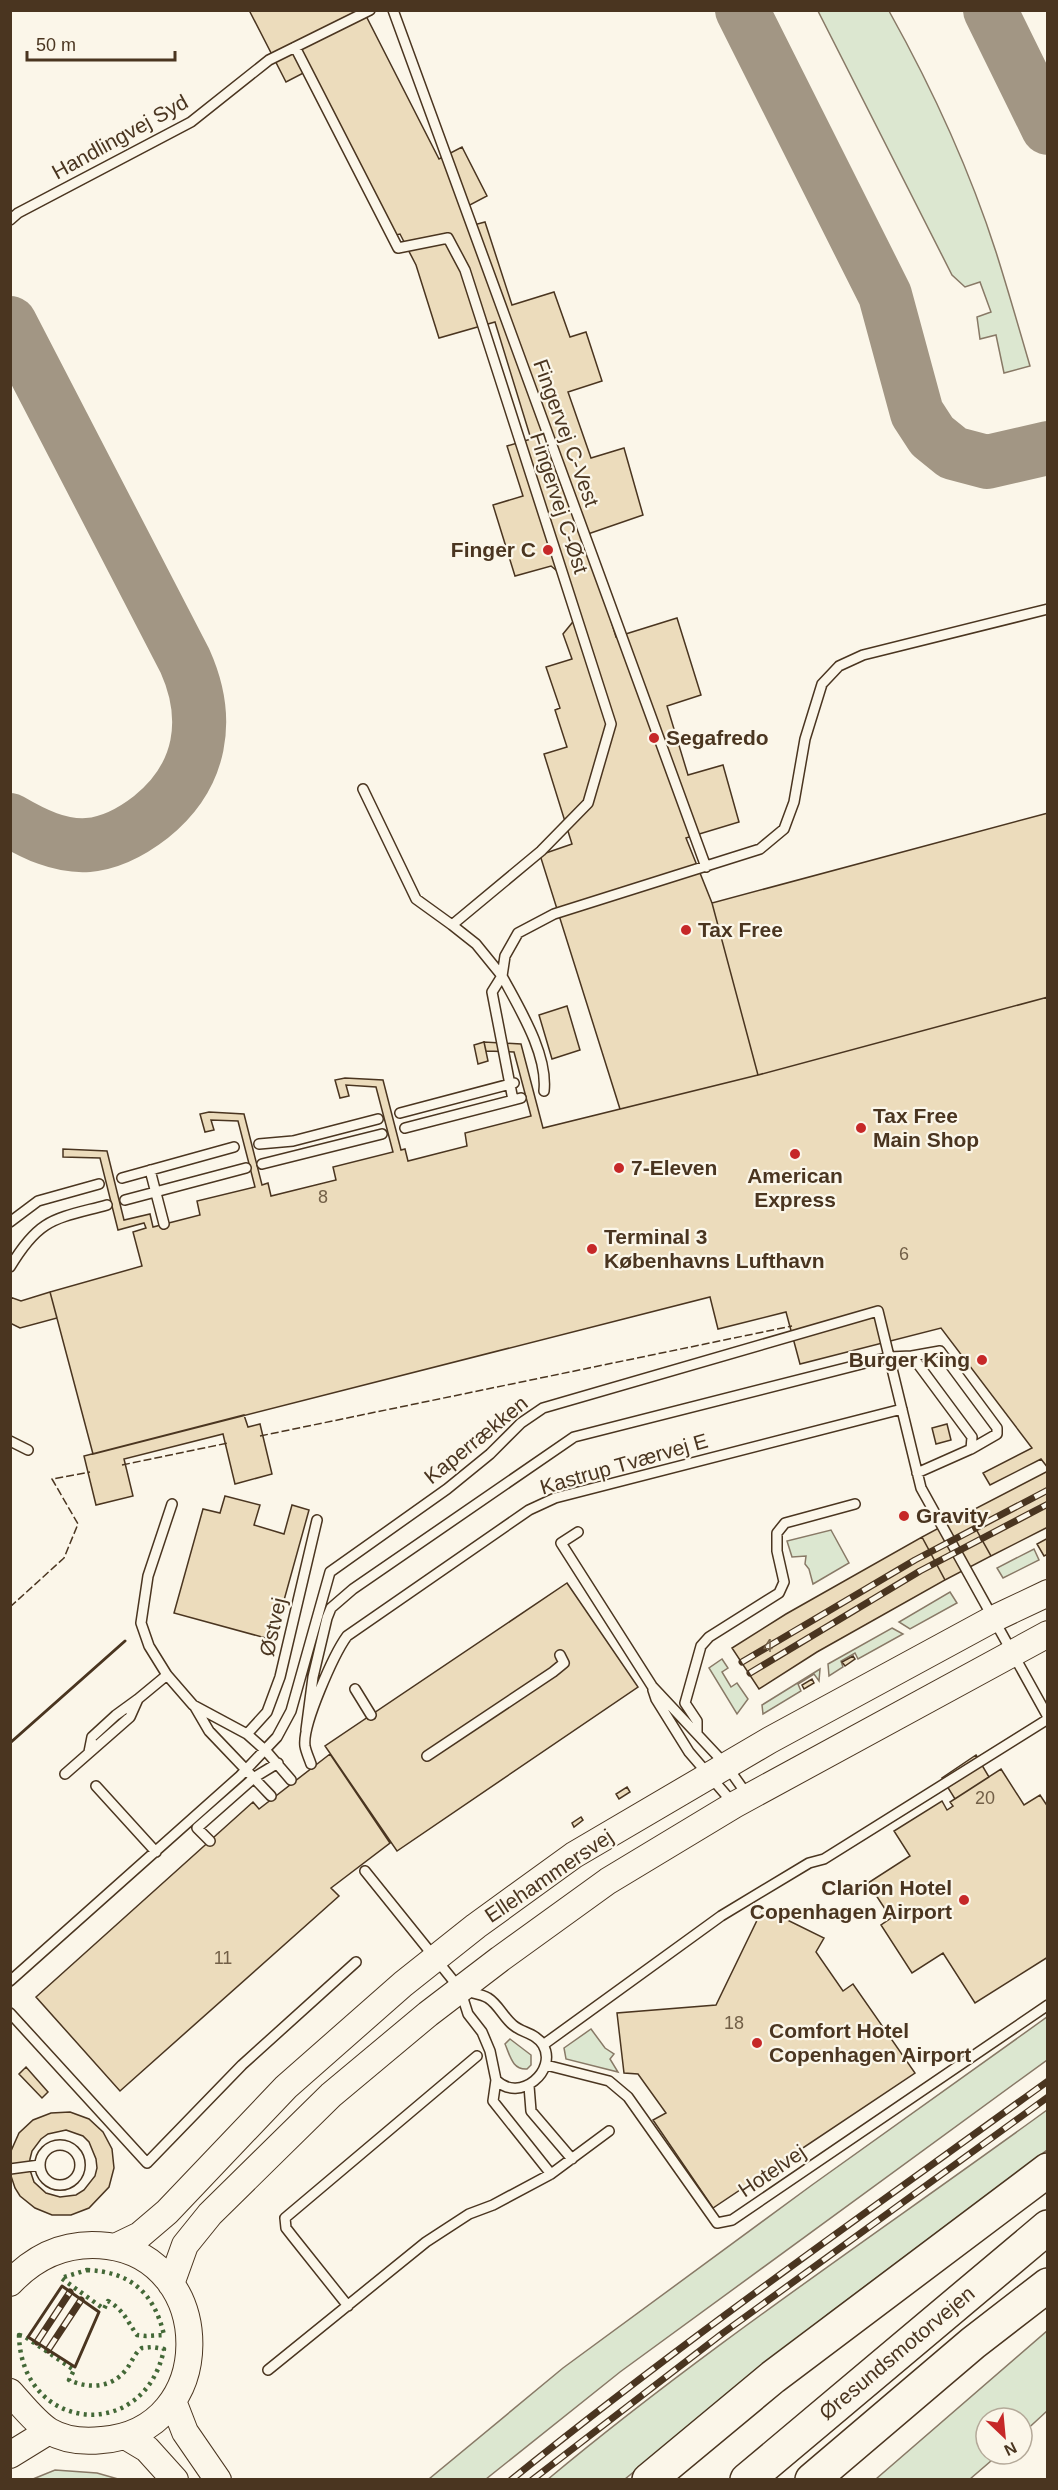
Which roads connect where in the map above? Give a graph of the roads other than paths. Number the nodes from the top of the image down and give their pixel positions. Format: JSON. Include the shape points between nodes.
{"nodes":[{"id":1,"x":370,"y":10,"type":"edge"},
{"id":2,"x":393,"y":10,"type":"edge"},
{"id":3,"x":295,"y":47,"type":"junction"},
{"id":4,"x":10,"y":220,"type":"edge"},
{"id":5,"x":1047,"y":609,"type":"edge"},
{"id":6,"x":363,"y":789,"type":"dead end"},
{"id":7,"x":705,"y":867,"type":"junction"},
{"id":8,"x":452,"y":925,"type":"junction"},
{"id":9,"x":502,"y":975,"type":"junction"},
{"id":10,"x":513,"y":1083,"type":"junction"},
{"id":11,"x":544,"y":1091,"type":"dead end"},
{"id":12,"x":400,"y":1113,"type":"dead end"},
{"id":13,"x":378,"y":1119,"type":"dead end"},
{"id":14,"x":405,"y":1128,"type":"dead end"},
{"id":15,"x":382,"y":1134,"type":"dead end"},
{"id":16,"x":259,"y":1144,"type":"dead end"},
{"id":17,"x":234,"y":1147,"type":"dead end"},
{"id":18,"x":262,"y":1164,"type":"dead end"},
{"id":19,"x":246,"y":1168,"type":"dead end"},
{"id":20,"x":150,"y":1170,"type":"junction"},
{"id":21,"x":122,"y":1178,"type":"dead end"},
{"id":22,"x":99,"y":1184,"type":"dead end"},
{"id":23,"x":156,"y":1192,"type":"junction"},
{"id":24,"x":125,"y":1200,"type":"dead end"},
{"id":25,"x":107,"y":1205,"type":"dead end"},
{"id":26,"x":10,"y":1222,"type":"edge"},
{"id":27,"x":164,"y":1224,"type":"dead end"},
{"id":28,"x":10,"y":1267,"type":"edge"},
{"id":29,"x":888,"y":1353,"type":"junction"},
{"id":30,"x":912,"y":1356,"type":"junction"},
{"id":31,"x":902,"y":1409,"type":"junction"},
{"id":32,"x":10,"y":1441,"type":"edge"},
{"id":33,"x":971,"y":1449,"type":"junction"},
{"id":34,"x":28,"y":1450,"type":"dead end"},
{"id":35,"x":917,"y":1473,"type":"junction"},
{"id":36,"x":172,"y":1504,"type":"dead end"},
{"id":37,"x":855,"y":1504,"type":"dead end"},
{"id":38,"x":317,"y":1520,"type":"dead end"},
{"id":39,"x":578,"y":1532,"type":"dead end"},
{"id":40,"x":1047,"y":1593,"type":"edge"},
{"id":41,"x":993,"y":1619,"type":"junction"},
{"id":42,"x":1047,"y":1634,"type":"edge"},
{"id":43,"x":1011,"y":1652,"type":"junction"},
{"id":44,"x":560,"y":1655,"type":"dead end"},
{"id":45,"x":167,"y":1675,"type":"junction"},
{"id":46,"x":652,"y":1686,"type":"junction"},
{"id":47,"x":355,"y":1689,"type":"dead end"},
{"id":48,"x":194,"y":1705,"type":"junction"},
{"id":49,"x":371,"y":1715,"type":"dead end"},
{"id":50,"x":1047,"y":1718,"type":"edge"},
{"id":51,"x":306,"y":1730,"type":"junction"},
{"id":52,"x":697,"y":1732,"type":"junction"},
{"id":53,"x":247,"y":1734,"type":"junction"},
{"id":54,"x":266,"y":1750,"type":"junction"},
{"id":55,"x":427,"y":1756,"type":"dead end"},
{"id":56,"x":278,"y":1763,"type":"junction"},
{"id":57,"x":311,"y":1764,"type":"dead end"},
{"id":58,"x":247,"y":1769,"type":"junction"},
{"id":59,"x":718,"y":1770,"type":"junction"},
{"id":60,"x":65,"y":1774,"type":"dead end"},
{"id":61,"x":255,"y":1777,"type":"junction"},
{"id":62,"x":291,"y":1780,"type":"dead end"},
{"id":63,"x":96,"y":1786,"type":"dead end"},
{"id":64,"x":271,"y":1796,"type":"dead end"},
{"id":65,"x":741,"y":1801,"type":"junction"},
{"id":66,"x":210,"y":1841,"type":"dead end"},
{"id":67,"x":156,"y":1852,"type":"junction"},
{"id":68,"x":365,"y":1870,"type":"dead end"},
{"id":69,"x":435,"y":1958,"type":"junction"},
{"id":70,"x":356,"y":1962,"type":"dead end"},
{"id":71,"x":10,"y":1981,"type":"edge"},
{"id":72,"x":460,"y":1989,"type":"junction"},
{"id":73,"x":1047,"y":2006,"type":"edge"},
{"id":74,"x":10,"y":2013,"type":"edge"},
{"id":75,"x":543,"y":2044,"type":"junction"},
{"id":76,"x":477,"y":2056,"type":"dead end"},
{"id":77,"x":546,"y":2065,"type":"junction"},
{"id":78,"x":496,"y":2080,"type":"junction"},
{"id":79,"x":529,"y":2086,"type":"junction"},
{"id":80,"x":609,"y":2131,"type":"dead end"},
{"id":81,"x":572,"y":2159,"type":"junction"},
{"id":82,"x":40,"y":2165,"type":"junction"},
{"id":83,"x":10,"y":2169,"type":"edge"},
{"id":84,"x":1047,"y":2170,"type":"edge"},
{"id":85,"x":551,"y":2174,"type":"junction"},
{"id":86,"x":1047,"y":2227,"type":"edge"},
{"id":87,"x":115,"y":2247,"type":"junction"},
{"id":88,"x":11,"y":2282,"type":"edge"},
{"id":89,"x":171,"y":2284,"type":"junction"},
{"id":90,"x":1047,"y":2285,"type":"edge"},
{"id":91,"x":1047,"y":2296,"type":"edge"},
{"id":92,"x":348,"y":2306,"type":"junction"},
{"id":93,"x":268,"y":2370,"type":"dead end"},
{"id":94,"x":10,"y":2392,"type":"edge"},
{"id":95,"x":173,"y":2401,"type":"junction"},
{"id":96,"x":49,"y":2431,"type":"junction"},
{"id":97,"x":127,"y":2437,"type":"junction"},
{"id":98,"x":10,"y":2455,"type":"edge"},
{"id":99,"x":175,"y":2480,"type":"edge"},
{"id":100,"x":218,"y":2480,"type":"edge"},
{"id":101,"x":649,"y":2480,"type":"edge"},
{"id":102,"x":747,"y":2480,"type":"edge"},
{"id":103,"x":812,"y":2480,"type":"edge"},
{"id":104,"x":847,"y":2480,"type":"edge"}],
"edges":[{"from":1,"to":3,"type":"lane","name":"Handlingvej Syd"},
{"from":2,"to":7,"type":"lane","name":"Fingervej C-Vest"},
{"from":3,"to":4,"type":"lane","name":"Handlingvej Syd","via":[[269,60],[191,122]]},
{"from":3,"to":8,"type":"lane","name":"Fingervej C-Øst","via":[[398,248],[448,238],[465,270],[611,724],[588,803],[541,851]]},
{"from":5,"to":7,"type":"lane","via":[[863,655],[840,666],[822,684],[784,829],[760,849]]},
{"from":6,"to":8,"type":"lane","via":[[416,899]]},
{"from":7,"to":9,"type":"lane","via":[[554,914],[518,933],[505,956]]},
{"from":8,"to":9,"type":"lane","via":[[476,944]]},
{"from":9,"to":10,"type":"lane","via":[[492,992]]},
{"from":9,"to":11,"type":"lane","via":[[546,1074]]},
{"from":10,"to":12,"type":"lane"},
{"from":10,"to":14,"type":"lane","via":[[517,1099]]},
{"from":13,"to":16,"type":"lane","via":[[294,1141]]},
{"from":15,"to":18,"type":"lane"},
{"from":17,"to":20,"type":"lane"},
{"from":19,"to":23,"type":"lane"},
{"from":20,"to":21,"type":"lane"},
{"from":20,"to":23,"type":"lane"},
{"from":22,"to":26,"type":"lane","via":[[38,1201]]},
{"from":23,"to":24,"type":"lane"},
{"from":23,"to":27,"type":"lane"},
{"from":25,"to":28,"type":"lane","via":[[52,1220],[36,1231]]},
{"from":29,"to":30,"type":"lane"},
{"from":29,"to":31,"type":"lane"},
{"from":29,"to":51,"type":"lane","via":[[574,1437],[331,1608],[313,1677]]},
{"from":29,"to":54,"type":"lane","name":"Kaperrækken","via":[[878,1311],[543,1408],[447,1488],[330,1572],[291,1711]]},
{"from":30,"to":33,"type":"lane","via":[[972,1437]]},
{"from":30,"to":33,"type":"lane","via":[[940,1352],[997,1428],[997,1434]]},
{"from":31,"to":35,"type":"lane"},
{"from":31,"to":51,"type":"lane","name":"Kastrup Tværvej E","via":[[555,1498],[529,1510],[347,1636],[337,1650]]},
{"from":32,"to":34,"type":"lane"},
{"from":33,"to":35,"type":"lane"},
{"from":35,"to":41,"type":"lane","via":[[921,1488]]},
{"from":36,"to":45,"type":"lane","via":[[148,1576],[141,1623],[149,1646]]},
{"from":37,"to":52,"type":"lane","via":[[785,1522],[777,1533],[784,1582],[779,1593],[701,1646],[685,1703],[697,1721]]},
{"from":38,"to":53,"type":"lane","name":"Østvej","via":[[280,1677],[267,1712]]},
{"from":39,"to":46,"type":"lane","via":[[561,1543]]},
{"from":40,"to":41,"type":"street","name":"Ellehammersvej"},
{"from":41,"to":43,"type":"lane"},
{"from":41,"to":59,"type":"street","name":"Ellehammersvej"},
{"from":42,"to":43,"type":"street","name":"Ellehammersvej"},
{"from":43,"to":50,"type":"lane"},
{"from":43,"to":65,"type":"street","name":"Ellehammersvej"},
{"from":44,"to":55,"type":"lane","via":[[564,1663],[553,1672]]},
{"from":45,"to":48,"type":"lane"},
{"from":45,"to":60,"type":"lane","via":[[92,1737],[89,1752]]},
{"from":46,"to":52,"type":"lane"},
{"from":46,"to":59,"type":"lane","via":[[689,1752]]},
{"from":47,"to":49,"type":"lane"},
{"from":48,"to":53,"type":"lane"},
{"from":48,"to":58,"type":"lane","via":[[209,1731]]},
{"from":50,"to":75,"type":"lane","via":[[824,1858],[809,1863],[721,1916]]},
{"from":51,"to":57,"type":"lane","name":"Kastrup Tværvej E","via":[[305,1746]]},
{"from":52,"to":59,"type":"lane"},
{"from":53,"to":54,"type":"lane"},
{"from":54,"to":56,"type":"lane"},
{"from":54,"to":58,"type":"lane"},
{"from":56,"to":61,"type":"lane"},
{"from":56,"to":62,"type":"lane"},
{"from":58,"to":61,"type":"lane"},
{"from":58,"to":67,"type":"lane"},
{"from":59,"to":65,"type":"lane"},
{"from":59,"to":65,"type":"lane"},
{"from":59,"to":69,"type":"street","name":"Ellehammersvej","via":[[574,1855]]},
{"from":61,"to":64,"type":"lane"},
{"from":61,"to":66,"type":"lane","via":[[197,1828]]},
{"from":63,"to":67,"type":"lane"},
{"from":65,"to":72,"type":"street","name":"Ellehammersvej","via":[[608,1881]]},
{"from":67,"to":71,"type":"lane"},
{"from":68,"to":69,"type":"lane"},
{"from":69,"to":72,"type":"lane"},
{"from":69,"to":87,"type":"street","name":"Ellehammersvej","via":[[286,2087],[167,2212],[140,2235]]},
{"from":70,"to":74,"type":"lane","via":[[242,2065],[147,2163]]},
{"from":72,"to":75,"type":"lane","via":[[488,1998],[513,2026],[533,2034]]},
{"from":72,"to":78,"type":"lane","via":[[468,2014],[487,2041]]},
{"from":72,"to":89,"type":"street","name":"Ellehammersvej","via":[[331,2095],[210,2214],[186,2245]]},
{"from":73,"to":77,"type":"lane","name":"Hotelvej","via":[[732,2220],[717,2223],[688,2192],[628,2097],[609,2081]]},
{"from":75,"to":77,"type":"lane"},
{"from":76,"to":92,"type":"lane","via":[[285,2218],[292,2237]]},
{"from":77,"to":79,"type":"lane"},
{"from":78,"to":79,"type":"lane","via":[[508,2088]]},
{"from":78,"to":85,"type":"lane","via":[[493,2101]]},
{"from":79,"to":81,"type":"lane","via":[[531,2110]]},
{"from":80,"to":81,"type":"lane"},
{"from":81,"to":85,"type":"lane"},
{"from":82,"to":82,"type":"lane","via":[[42,2175],[59,2186],[70,2183],[81,2166],[71,2148],[61,2145],[51,2148]]},
{"from":82,"to":83,"type":"lane"},
{"from":84,"to":101,"type":"highway","via":[[773,2377]]},
{"from":85,"to":92,"type":"lane","via":[[469,2214],[426,2241]]},
{"from":86,"to":102,"type":"highway","name":"Øresundsmotorvejen"},
{"from":87,"to":88,"type":"street","via":[[64,2247],[40,2257]]},
{"from":87,"to":89,"type":"street","via":[[136,2255]]},
{"from":89,"to":95,"type":"street","via":[[188,2322],[190,2342],[189,2363]]},
{"from":90,"to":103,"type":"highway","name":"Øresundsmotorvejen"},
{"from":91,"to":104,"type":"highway"},
{"from":92,"to":93,"type":"lane"},
{"from":94,"to":96,"type":"street"},
{"from":95,"to":97,"type":"street","via":[[145,2428]]},
{"from":95,"to":100,"type":"street","via":[[185,2432]]},
{"from":96,"to":97,"type":"street","via":[[84,2442]]},
{"from":96,"to":98,"type":"street"},
{"from":97,"to":99,"type":"street","via":[[147,2449]]}]}
